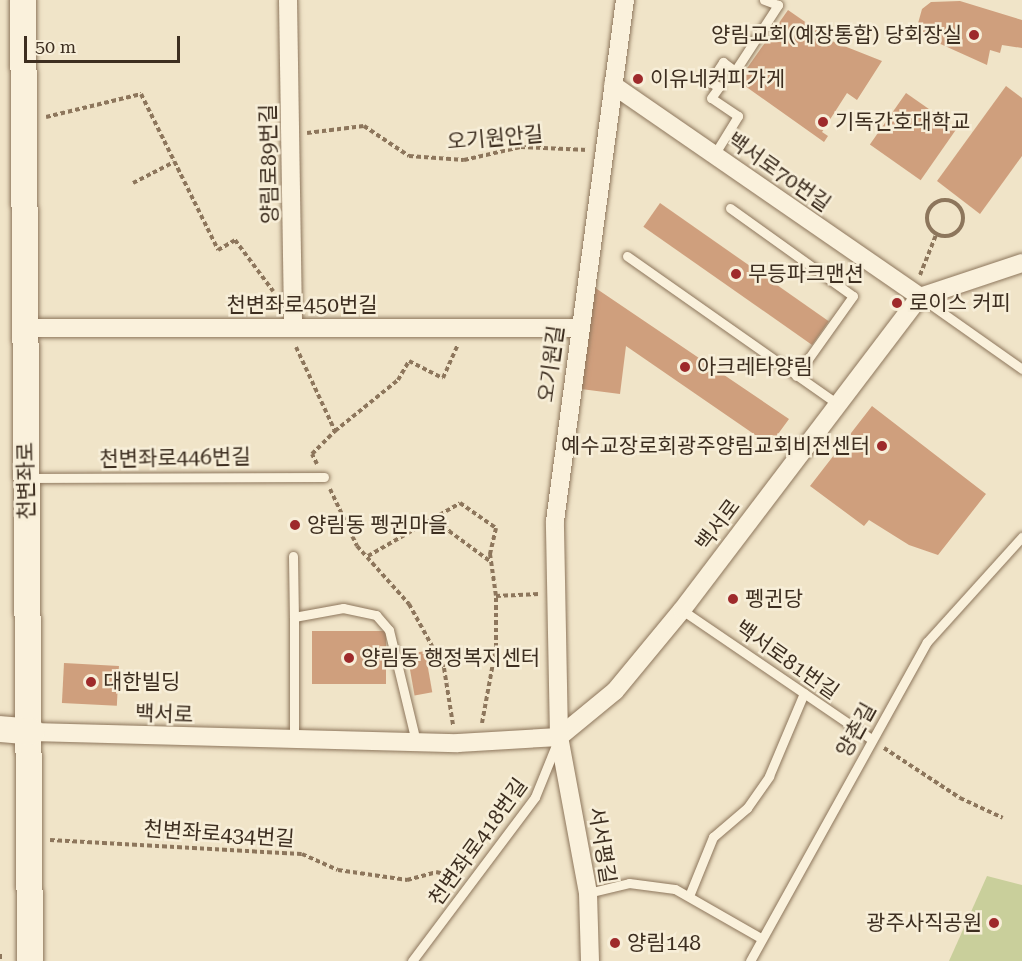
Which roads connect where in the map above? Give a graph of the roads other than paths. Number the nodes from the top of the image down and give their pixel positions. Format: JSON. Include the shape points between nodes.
{"nodes":[{"id":1,"x":23,"y":0,"type":"edge"},
{"id":2,"x":288,"y":0,"type":"edge"},
{"id":3,"x":625,"y":0,"type":"edge"},
{"id":4,"x":764,"y":0,"type":"edge"},
{"id":5,"x":613,"y":85,"type":"junction"},
{"id":6,"x":714,"y":155,"type":"junction"},
{"id":7,"x":730,"y":208,"type":"dead end"},
{"id":8,"x":627,"y":256,"type":"dead end"},
{"id":9,"x":1022,"y":263,"type":"edge"},
{"id":10,"x":920,"y":297,"type":"junction"},
{"id":11,"x":293,"y":323,"type":"junction"},
{"id":12,"x":25,"y":328,"type":"junction"},
{"id":13,"x":578,"y":328,"type":"junction"},
{"id":14,"x":1022,"y":369,"type":"edge"},
{"id":15,"x":796,"y":376,"type":"junction"},
{"id":16,"x":839,"y":405,"type":"junction"},
{"id":17,"x":324,"y":477,"type":"road end"},
{"id":18,"x":26,"y":478,"type":"junction"},
{"id":19,"x":1022,"y":537,"type":"edge"},
{"id":20,"x":293,"y":556,"type":"dead end"},
{"id":21,"x":682,"y":610,"type":"junction"},
{"id":22,"x":294,"y":616,"type":"junction"},
{"id":23,"x":804,"y":693,"type":"junction"},
{"id":24,"x":0,"y":729,"type":"edge"},
{"id":25,"x":32,"y":732,"type":"junction"},
{"id":26,"x":559,"y":737,"type":"junction"},
{"id":27,"x":871,"y":739,"type":"junction"},
{"id":28,"x":294,"y":741,"type":"junction"},
{"id":29,"x":416,"y":742,"type":"junction"},
{"id":30,"x":588,"y":893,"type":"junction"},
{"id":31,"x":689,"y":896,"type":"junction"},
{"id":32,"x":761,"y":938,"type":"junction"},
{"id":33,"x":30,"y":961,"type":"edge"},
{"id":34,"x":412,"y":961,"type":"edge"},
{"id":35,"x":590,"y":961,"type":"edge"},
{"id":36,"x":750,"y":961,"type":"edge"}],
"edges":[{"from":1,"to":12,"type":"street","name":"천변좌로"},
{"from":2,"to":11,"type":"street","name":"양림로89번길"},
{"from":3,"to":5,"type":"street","name":"오기원길"},
{"from":4,"to":6,"type":"lane","via":[[778,5],[735,71],[723,63],[710,82],[719,87],[711,98],[738,116]]},
{"from":5,"to":6,"type":"street","name":"백서로70번길"},
{"from":5,"to":13,"type":"street","name":"오기원길"},
{"from":6,"to":10,"type":"street","name":"백서로70번길"},
{"from":7,"to":15,"type":"lane","via":[[854,296]]},
{"from":8,"to":15,"type":"lane"},
{"from":9,"to":10,"type":"street"},
{"from":10,"to":14,"type":"lane"},
{"from":10,"to":16,"type":"street","name":"백서로"},
{"from":11,"to":12,"type":"street","name":"천변좌로450번길"},
{"from":11,"to":13,"type":"street","name":"천변좌로450번길"},
{"from":12,"to":18,"type":"street","name":"천변좌로"},
{"from":13,"to":26,"type":"street","name":"오기원길","via":[[556,494]]},
{"from":15,"to":16,"type":"lane"},
{"from":16,"to":21,"type":"street","name":"백서로"},
{"from":17,"to":18,"type":"lane","name":"천변좌로446번길"},
{"from":18,"to":25,"type":"street","name":"천변좌로"},
{"from":19,"to":27,"type":"lane","name":"양촌길","via":[[933,632]]},
{"from":20,"to":22,"type":"lane"},
{"from":21,"to":23,"type":"lane","name":"백서로81번길"},
{"from":21,"to":26,"type":"street","name":"백서로","via":[[615,691]]},
{"from":22,"to":28,"type":"lane"},
{"from":22,"to":29,"type":"lane","via":[[343,608],[376,615],[397,652]]},
{"from":23,"to":27,"type":"lane","name":"백서로81번길"},
{"from":23,"to":31,"type":"lane","via":[[769,776],[747,808],[713,837]]},
{"from":24,"to":25,"type":"street"},
{"from":25,"to":28,"type":"street","name":"백서로"},
{"from":25,"to":33,"type":"street","name":"천변좌로"},
{"from":26,"to":29,"type":"street","name":"백서로","via":[[480,743]]},
{"from":26,"to":30,"type":"street","name":"서서평길"},
{"from":26,"to":34,"type":"lane","name":"천변좌로418번길","via":[[535,797]]},
{"from":27,"to":32,"type":"lane","name":"양촌길"},
{"from":28,"to":29,"type":"street","name":"백서로"},
{"from":30,"to":31,"type":"lane","via":[[629,883]]},
{"from":30,"to":35,"type":"street","name":"서서평길"},
{"from":31,"to":32,"type":"lane"},
{"from":32,"to":36,"type":"lane","name":"양촌길"}]}
